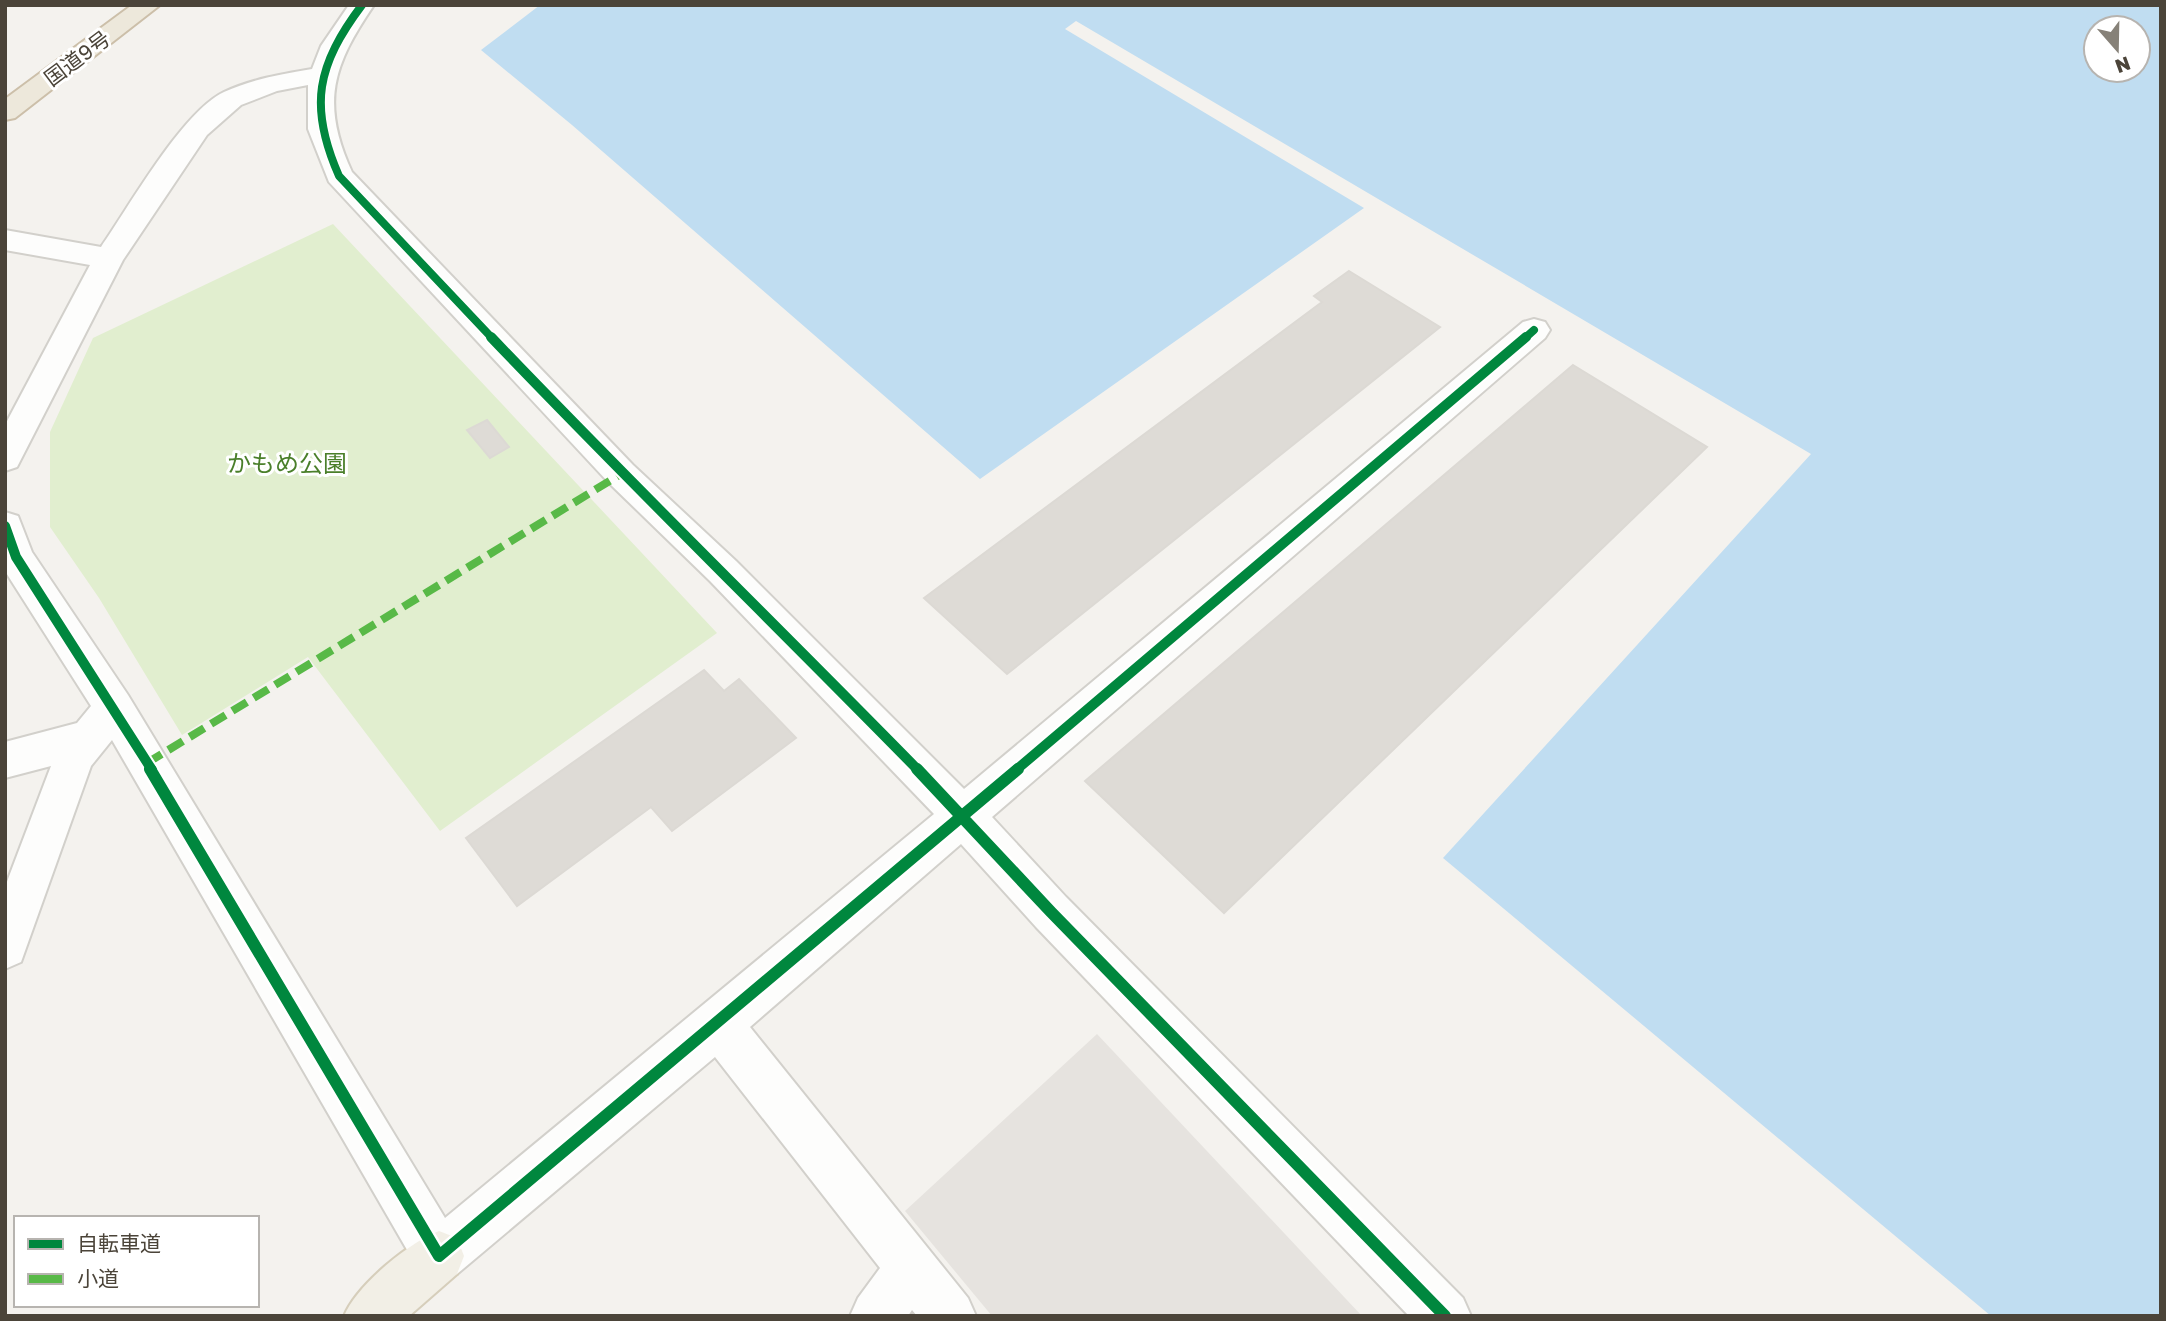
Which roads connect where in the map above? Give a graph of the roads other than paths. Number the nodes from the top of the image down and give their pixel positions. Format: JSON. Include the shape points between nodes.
{"nodes":[{"id":1,"x":148,"y":5,"type":"edge"},
{"id":2,"x":362,"y":5,"type":"edge"},
{"id":3,"x":321,"y":75,"type":"junction"},
{"id":4,"x":5,"y":112,"type":"edge"},
{"id":5,"x":5,"y":240,"type":"edge"},
{"id":6,"x":110,"y":258,"type":"junction"},
{"id":7,"x":1534,"y":330,"type":"dead end"},
{"id":8,"x":5,"y":458,"type":"edge"},
{"id":9,"x":5,"y":526,"type":"edge"},
{"id":10,"x":102,"y":722,"type":"junction"},
{"id":11,"x":5,"y":760,"type":"edge"},
{"id":12,"x":962,"y":815,"type":"junction"},
{"id":13,"x":5,"y":947,"type":"edge"},
{"id":14,"x":718,"y":1024,"type":"junction"},
{"id":15,"x":439,"y":1256,"type":"junction"},
{"id":16,"x":912,"y":1268,"type":"junction"},
{"id":17,"x":374,"y":1314,"type":"edge"},
{"id":18,"x":876,"y":1316,"type":"edge"},
{"id":19,"x":950,"y":1316,"type":"edge"},
{"id":20,"x":1445,"y":1316,"type":"edge"}],
"edges":[{"from":1,"to":4,"type":"highway","name":"国道9号"},
{"from":2,"to":3,"type":"street","via":[[342,31]]},
{"from":3,"to":6,"type":"street","via":[[271,84],[231,99],[197,129]]},
{"from":3,"to":12,"type":"street","via":[[319,115],[324,146],[340,177],[621,474],[723,571]]},
{"from":5,"to":6,"type":"street"},
{"from":6,"to":8,"type":"street"},
{"from":7,"to":12,"type":"street"},
{"from":9,"to":10,"type":"street"},
{"from":10,"to":11,"type":"street"},
{"from":10,"to":13,"type":"street","via":[[74,757]]},
{"from":10,"to":15,"type":"street"},
{"from":12,"to":14,"type":"street"},
{"from":12,"to":20,"type":"street"},
{"from":14,"to":15,"type":"street"},
{"from":14,"to":16,"type":"street"},
{"from":15,"to":17,"type":"main road"},
{"from":16,"to":18,"type":"street"},
{"from":16,"to":19,"type":"street"}]}
